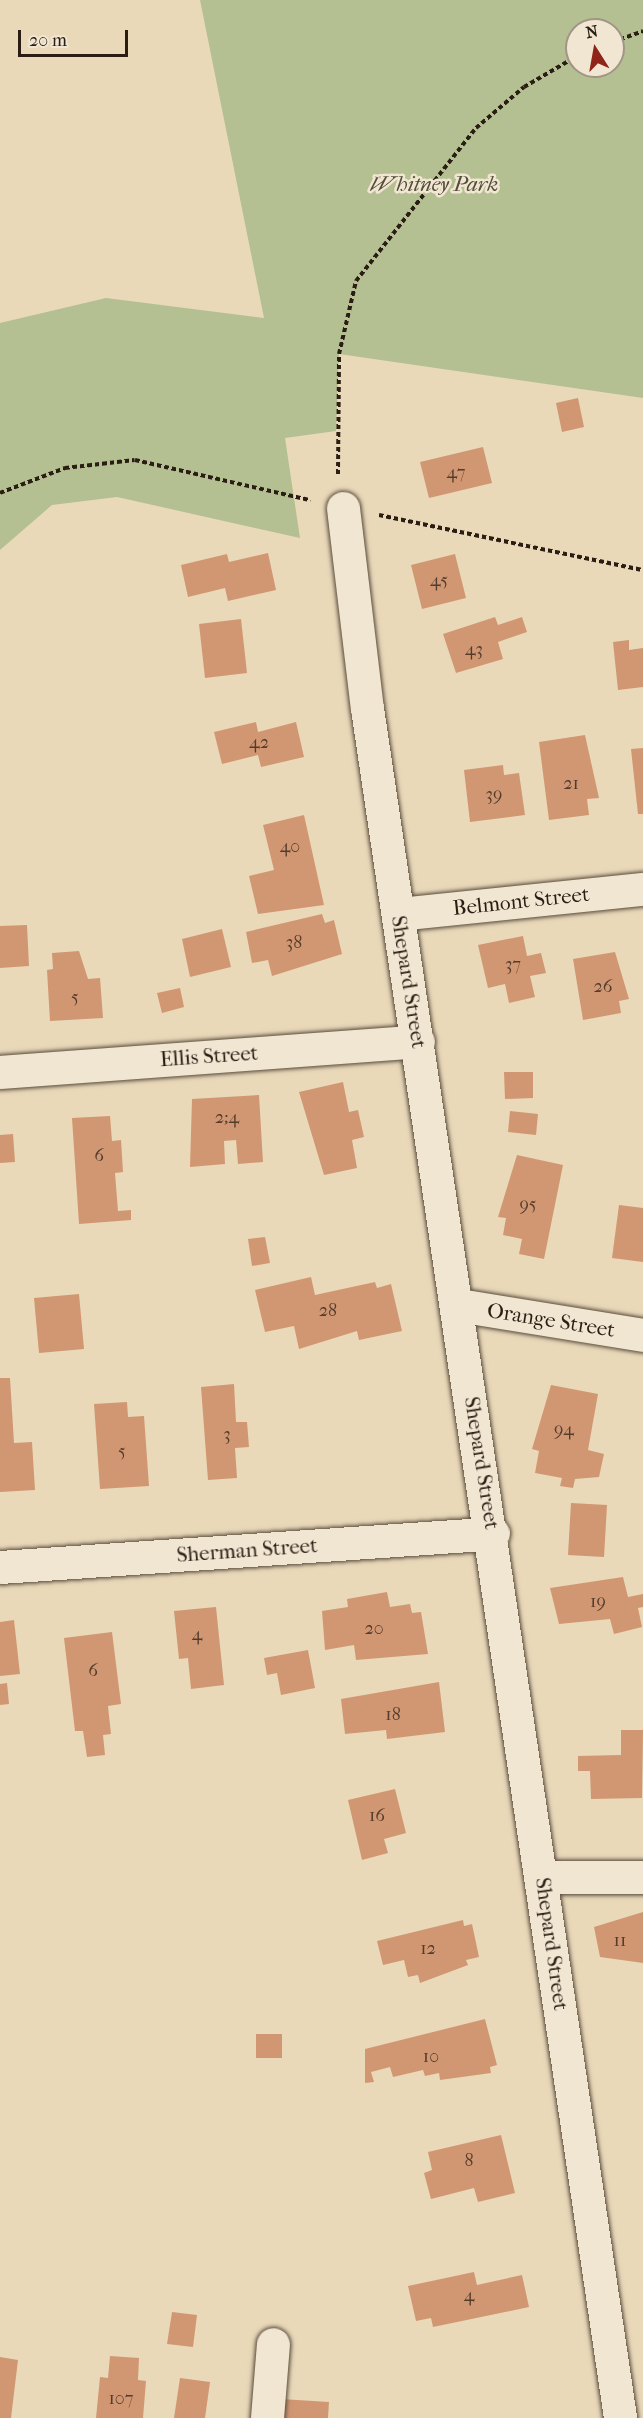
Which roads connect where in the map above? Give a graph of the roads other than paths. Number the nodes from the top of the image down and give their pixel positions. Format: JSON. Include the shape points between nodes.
{"nodes":[{"id":1,"x":343,"y":508,"type":"road end"},
{"id":2,"x":643,"y":889,"type":"edge"},
{"id":3,"x":399,"y":914,"type":"junction"},
{"id":4,"x":418,"y":1041,"type":"junction"},
{"id":5,"x":0,"y":1072,"type":"edge"},
{"id":6,"x":458,"y":1305,"type":"junction"},
{"id":7,"x":643,"y":1335,"type":"edge"},
{"id":8,"x":493,"y":1533,"type":"junction"},
{"id":9,"x":0,"y":1567,"type":"edge"},
{"id":10,"x":542,"y":1877,"type":"junction"},
{"id":11,"x":643,"y":1877,"type":"edge"},
{"id":12,"x":273,"y":2344,"type":"dead end"},
{"id":13,"x":267,"y":2418,"type":"edge"},
{"id":14,"x":620,"y":2418,"type":"edge"}],
"edges":[{"from":1,"to":3,"type":"street","name":"Shepard Street"},
{"from":2,"to":3,"type":"street","name":"Belmont Street"},
{"from":3,"to":4,"type":"street","name":"Shepard Street"},
{"from":4,"to":5,"type":"street","name":"Ellis Street"},
{"from":4,"to":6,"type":"street","name":"Shepard Street"},
{"from":6,"to":7,"type":"street","name":"Orange Street"},
{"from":6,"to":8,"type":"street","name":"Shepard Street"},
{"from":8,"to":9,"type":"street","name":"Sherman Street"},
{"from":8,"to":10,"type":"street","name":"Shepard Street"},
{"from":10,"to":11,"type":"street"},
{"from":10,"to":14,"type":"street","name":"Shepard Street"},
{"from":12,"to":13,"type":"street"}]}
